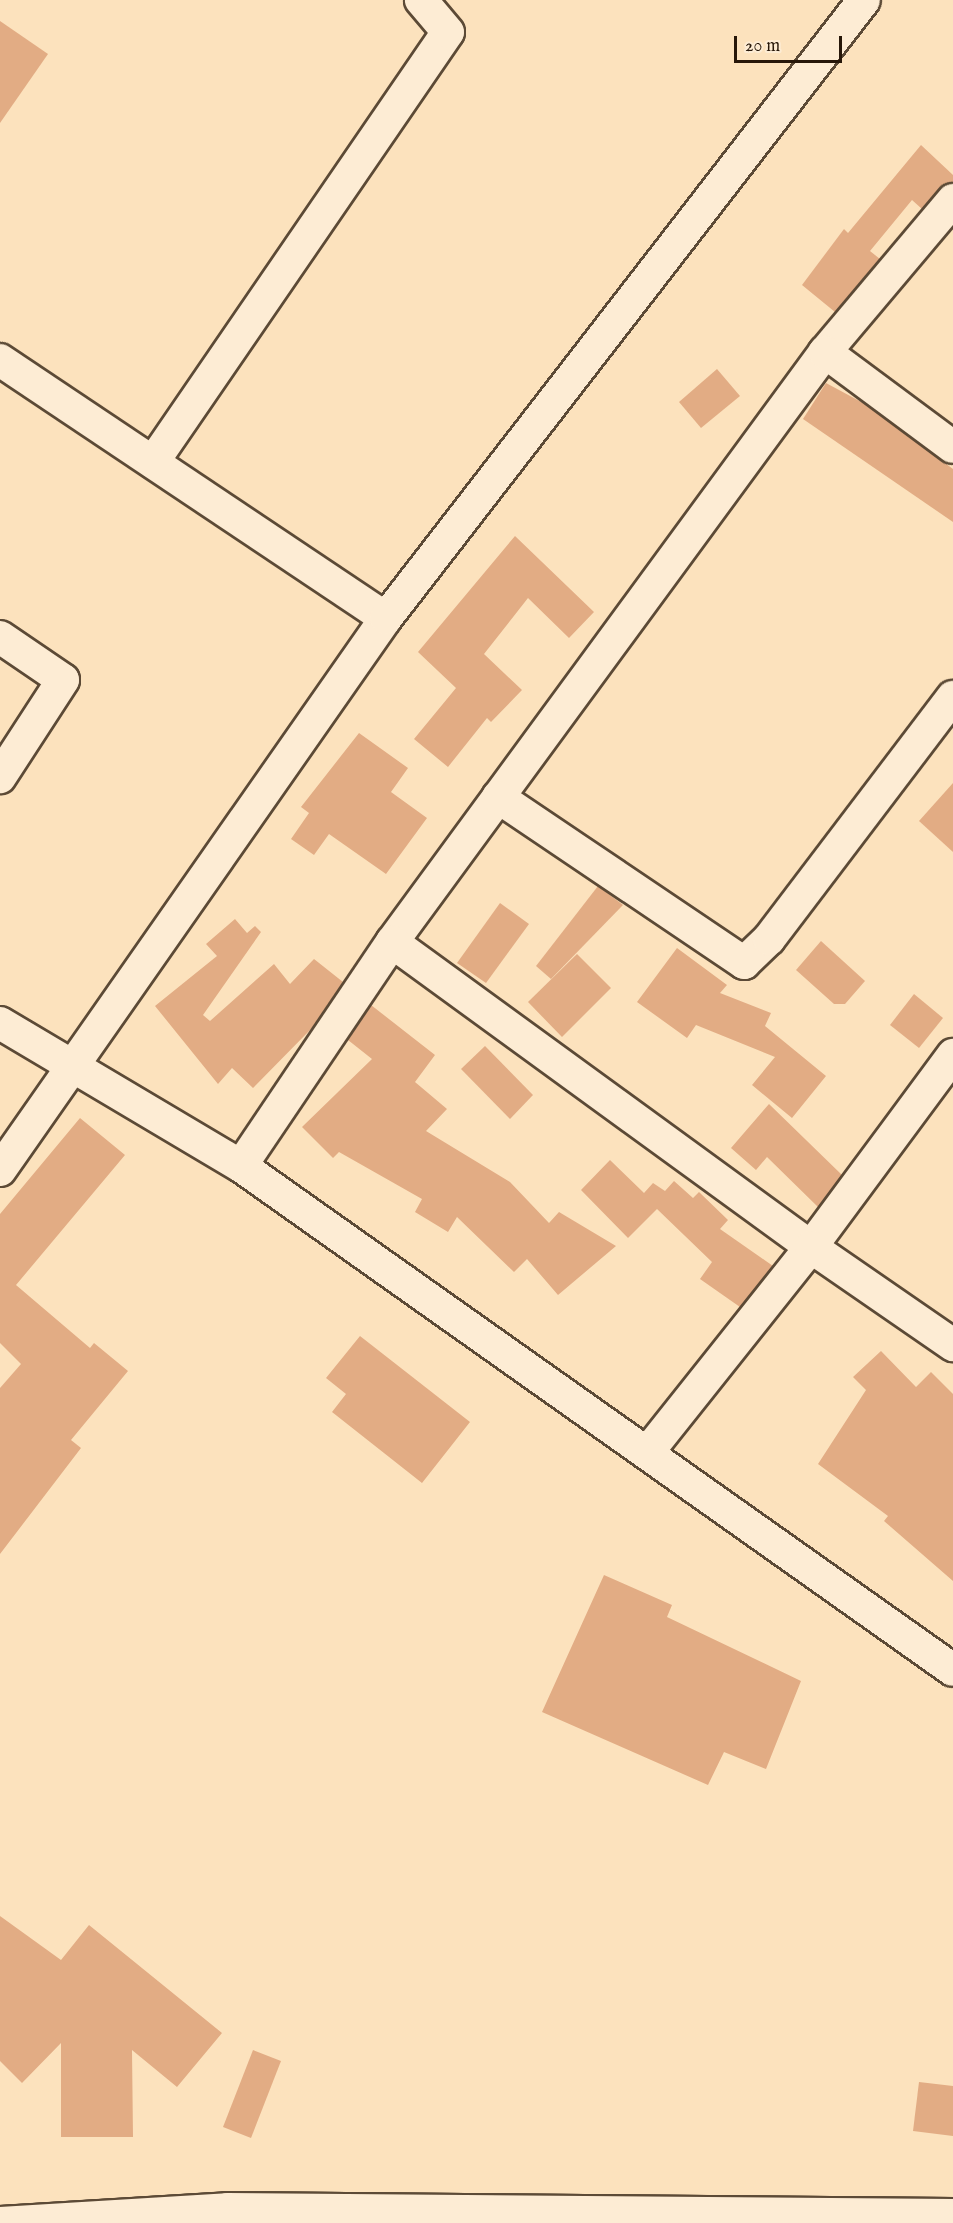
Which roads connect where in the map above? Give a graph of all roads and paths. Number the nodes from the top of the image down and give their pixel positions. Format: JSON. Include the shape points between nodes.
{"nodes":[{"id":1,"x":421,"y":0,"type":"edge"},
{"id":2,"x":864,"y":0,"type":"edge"},
{"id":3,"x":953,"y":200,"type":"edge"},
{"id":4,"x":825,"y":352,"type":"junction"},
{"id":5,"x":0,"y":360,"type":"edge"},
{"id":6,"x":953,"y":447,"type":"edge"},
{"id":7,"x":153,"y":462,"type":"junction"},
{"id":8,"x":386,"y":618,"type":"junction"},
{"id":9,"x":0,"y":638,"type":"edge"},
{"id":10,"x":953,"y":697,"type":"edge"},
{"id":11,"x":0,"y":777,"type":"edge"},
{"id":12,"x":498,"y":797,"type":"junction"},
{"id":13,"x":392,"y":942,"type":"junction"},
{"id":14,"x":0,"y":1023,"type":"edge"},
{"id":15,"x":953,"y":1055,"type":"edge"},
{"id":16,"x":68,"y":1067,"type":"junction"},
{"id":17,"x":241,"y":1166,"type":"junction"},
{"id":18,"x":0,"y":1170,"type":"edge"},
{"id":19,"x":811,"y":1247,"type":"junction"},
{"id":20,"x":953,"y":1344,"type":"edge"},
{"id":21,"x":647,"y":1453,"type":"junction"},
{"id":22,"x":953,"y":1670,"type":"edge"},
{"id":23,"x":953,"y":2215,"type":"edge"},
{"id":24,"x":225,"y":2216,"type":"edge"},
{"id":25,"x":859,"y":2218,"type":"edge"},
{"id":26,"x":0,"y":2223,"type":"edge"}],
"edges":[{"from":1,"to":7,"type":"street","via":[[448,32]]},
{"from":2,"to":8,"type":"street"},
{"from":3,"to":4,"type":"street"},
{"from":4,"to":6,"type":"street"},
{"from":4,"to":12,"type":"street"},
{"from":5,"to":7,"type":"street"},
{"from":7,"to":8,"type":"street"},
{"from":8,"to":16,"type":"street"},
{"from":9,"to":11,"type":"street","via":[[63,680]]},
{"from":10,"to":12,"type":"street","via":[[769,939],[744,963]]},
{"from":12,"to":13,"type":"street"},
{"from":13,"to":17,"type":"street"},
{"from":13,"to":19,"type":"street"},
{"from":14,"to":16,"type":"street"},
{"from":15,"to":19,"type":"street"},
{"from":16,"to":17,"type":"street"},
{"from":16,"to":18,"type":"street"},
{"from":17,"to":21,"type":"street"},
{"from":19,"to":20,"type":"street"},
{"from":19,"to":21,"type":"street"},
{"from":21,"to":22,"type":"street"},
{"from":23,"to":25,"type":"street"},
{"from":24,"to":25,"type":"street"},
{"from":24,"to":26,"type":"street"}]}
